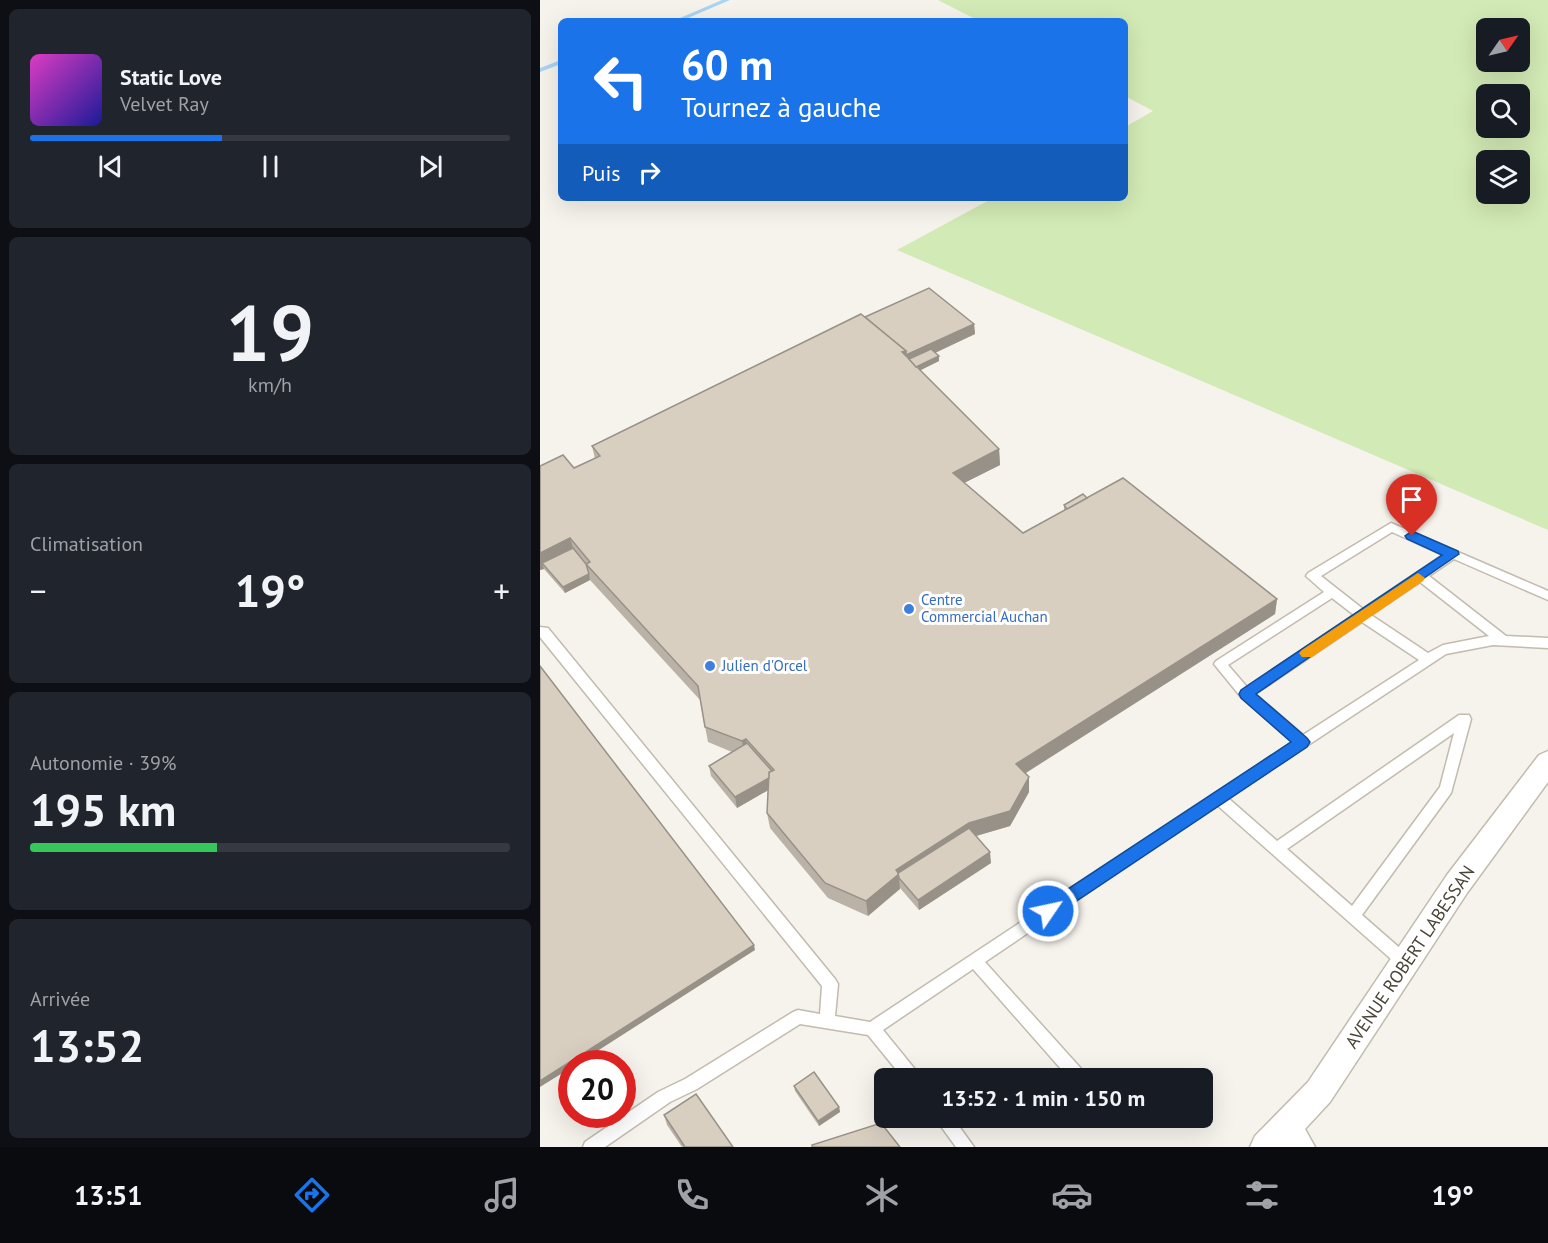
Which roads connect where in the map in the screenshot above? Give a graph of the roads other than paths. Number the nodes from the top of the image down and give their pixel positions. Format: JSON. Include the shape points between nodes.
{"nodes":[{"id":1,"x":1453,"y":554,"type":"junction"},
{"id":2,"x":1421,"y":576,"type":"junction"},
{"id":3,"x":1332,"y":592,"type":"junction"},
{"id":4,"x":1548,"y":596,"type":"edge"},
{"id":5,"x":1363,"y":616,"type":"junction"},
{"id":6,"x":540,"y":633,"type":"edge"},
{"id":7,"x":1504,"y":641,"type":"junction"},
{"id":8,"x":1548,"y":643,"type":"edge"},
{"id":9,"x":1429,"y":660,"type":"junction"},
{"id":10,"x":1246,"y":694,"type":"junction"},
{"id":11,"x":1302,"y":742,"type":"junction"},
{"id":12,"x":1548,"y":762,"type":"edge"},
{"id":13,"x":1218,"y":797,"type":"junction"},
{"id":14,"x":1276,"y":849,"type":"junction"},
{"id":15,"x":1353,"y":916,"type":"junction"},
{"id":16,"x":974,"y":960,"type":"junction"},
{"id":17,"x":1405,"y":962,"type":"junction"},
{"id":18,"x":827,"y":1021,"type":"junction"},
{"id":19,"x":872,"y":1029,"type":"junction"},
{"id":20,"x":904,"y":1068,"type":"edge"},
{"id":21,"x":1069,"y":1068,"type":"edge"},
{"id":22,"x":951,"y":1128,"type":"edge"},
{"id":23,"x":1283,"y":1140,"type":"edge"},
{"id":24,"x":591,"y":1147,"type":"edge"},
{"id":25,"x":966,"y":1147,"type":"edge"}],
"edges":[{"from":1,"to":2,"type":"lane"},
{"from":1,"to":3,"type":"lane","via":[[1391,527],[1312,576]]},
{"from":1,"to":4,"type":"lane"},
{"from":2,"to":5,"type":"lane"},
{"from":2,"to":7,"type":"lane"},
{"from":3,"to":5,"type":"lane"},
{"from":3,"to":10,"type":"lane","via":[[1220,664]]},
{"from":5,"to":9,"type":"lane"},
{"from":5,"to":10,"type":"lane"},
{"from":6,"to":18,"type":"lane","via":[[544,631],[830,984]]},
{"from":7,"to":8,"type":"lane"},
{"from":7,"to":9,"type":"lane","via":[[1443,650]]},
{"from":9,"to":11,"type":"lane"},
{"from":10,"to":11,"type":"lane"},
{"from":11,"to":13,"type":"lane"},
{"from":12,"to":17,"type":"street","name":"AVENUE ROBERT LABESSAN","via":[[1457,884]]},
{"from":13,"to":14,"type":"lane"},
{"from":13,"to":16,"type":"lane"},
{"from":14,"to":15,"type":"lane"},
{"from":14,"to":15,"type":"lane","via":[[1464,719],[1446,789]]},
{"from":15,"to":17,"type":"lane"},
{"from":16,"to":19,"type":"lane"},
{"from":16,"to":21,"type":"lane"},
{"from":17,"to":23,"type":"street","name":"AVENUE ROBERT LABESSAN"},
{"from":18,"to":19,"type":"lane"},
{"from":18,"to":24,"type":"lane","via":[[798,1017],[664,1097]]},
{"from":19,"to":20,"type":"lane"},
{"from":22,"to":25,"type":"lane"}]}
